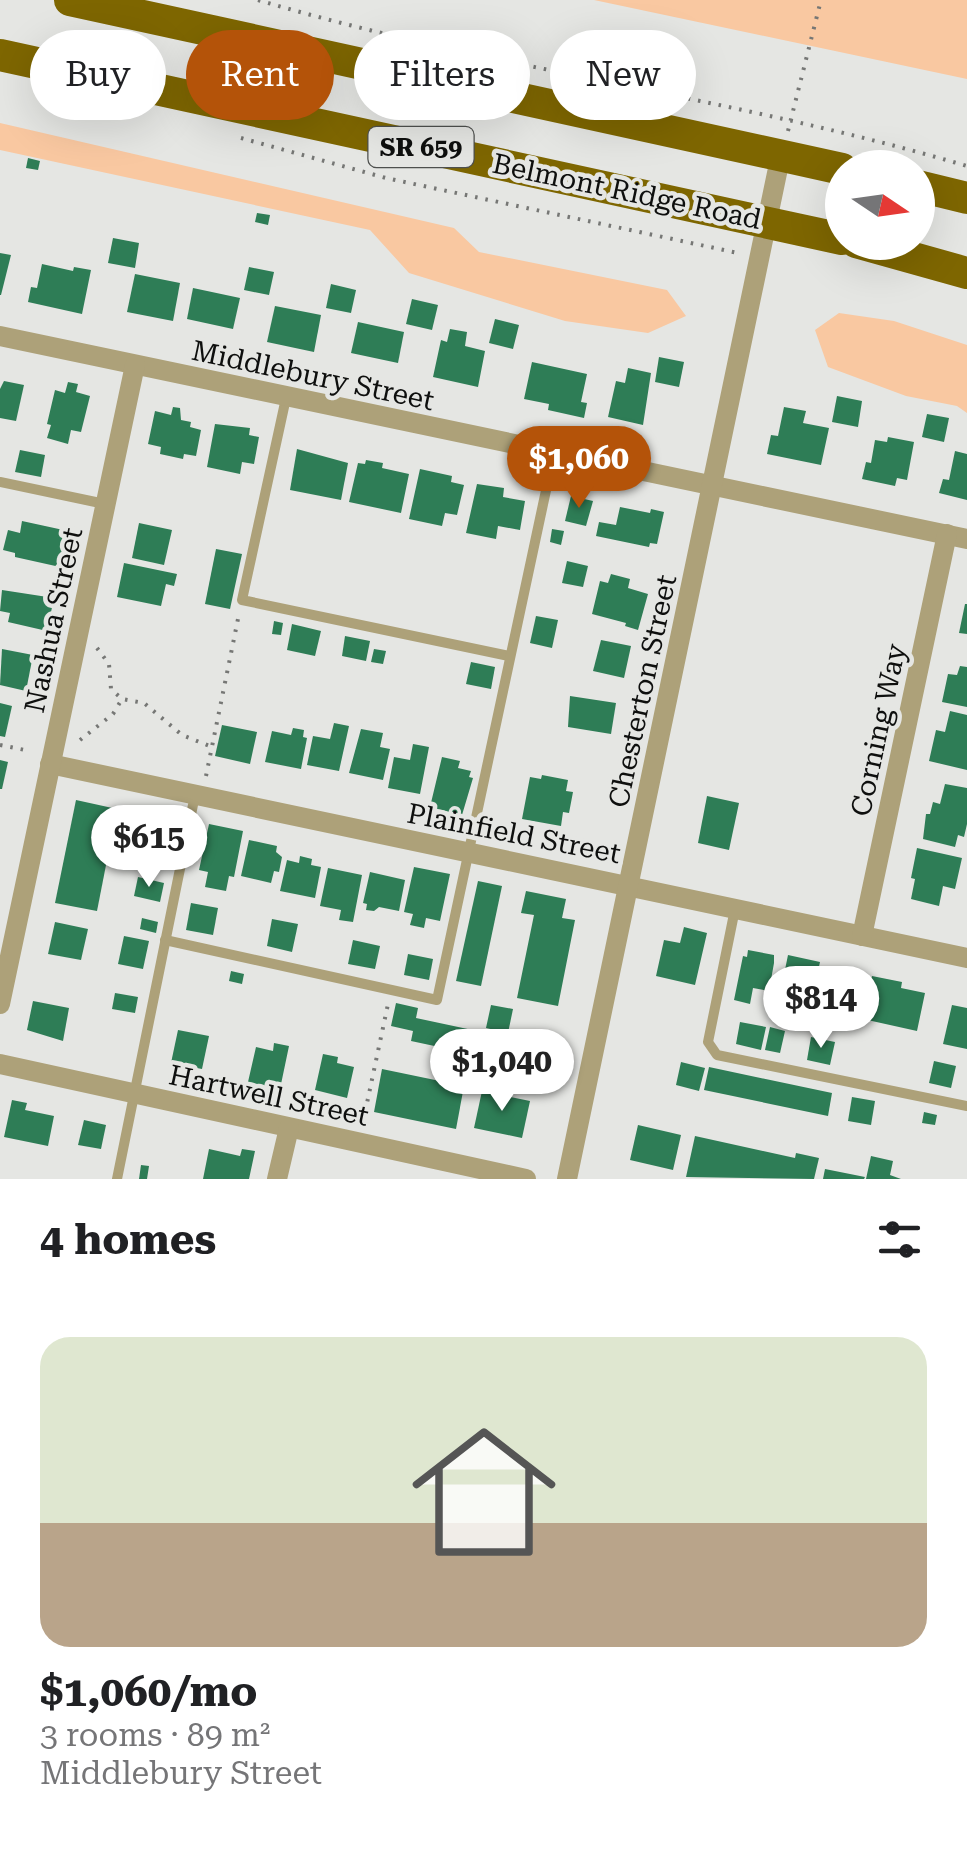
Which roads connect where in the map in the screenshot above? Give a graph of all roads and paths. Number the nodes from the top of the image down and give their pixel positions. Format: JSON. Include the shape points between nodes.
{"nodes":[{"id":1,"x":70,"y":0,"type":"edge"},
{"id":2,"x":258,"y":0,"type":"edge"},
{"id":3,"x":821,"y":0,"type":"edge"},
{"id":4,"x":0,"y":55,"type":"edge"},
{"id":5,"x":792,"y":120,"type":"junction"},
{"id":6,"x":225,"y":134,"type":"dead end"},
{"id":7,"x":781,"y":154,"type":"junction"},
{"id":8,"x":825,"y":165,"type":"edge"},
{"id":9,"x":967,"y":166,"type":"edge"},
{"id":10,"x":935,"y":190,"type":"edge"},
{"id":11,"x":967,"y":198,"type":"edge"},
{"id":12,"x":766,"y":221,"type":"junction"},
{"id":13,"x":825,"y":235,"type":"edge"},
{"id":14,"x":760,"y":256,"type":"junction"},
{"id":15,"x":920,"y":260,"type":"edge"},
{"id":16,"x":967,"y":273,"type":"edge"},
{"id":17,"x":0,"y":336,"type":"edge"},
{"id":18,"x":135,"y":365,"type":"junction"},
{"id":19,"x":286,"y":398,"type":"junction"},
{"id":20,"x":554,"y":453,"type":"junction"},
{"id":21,"x":0,"y":482,"type":"edge"},
{"id":22,"x":714,"y":484,"type":"junction"},
{"id":23,"x":106,"y":504,"type":"junction"},
{"id":24,"x":957,"y":536,"type":"edge"},
{"id":25,"x":242,"y":600,"type":"junction"},
{"id":26,"x":78,"y":636,"type":"junction"},
{"id":27,"x":509,"y":656,"type":"junction"},
{"id":28,"x":212,"y":746,"type":"junction"},
{"id":29,"x":50,"y":764,"type":"junction"},
{"id":30,"x":199,"y":795,"type":"junction"},
{"id":31,"x":467,"y":852,"type":"junction"},
{"id":32,"x":629,"y":884,"type":"junction"},
{"id":33,"x":736,"y":908,"type":"junction"},
{"id":34,"x":862,"y":936,"type":"junction"},
{"id":35,"x":164,"y":940,"type":"junction"},
{"id":36,"x":967,"y":958,"type":"edge"},
{"id":37,"x":391,"y":990,"type":"junction"},
{"id":38,"x":0,"y":1004,"type":"edge"},
{"id":39,"x":0,"y":1064,"type":"edge"},
{"id":40,"x":135,"y":1094,"type":"junction"},
{"id":41,"x":967,"y":1106,"type":"edge"},
{"id":42,"x":289,"y":1128,"type":"junction"},
{"id":43,"x":359,"y":1143,"type":"junction"},
{"id":44,"x":117,"y":1179,"type":"edge"},
{"id":45,"x":277,"y":1179,"type":"edge"},
{"id":46,"x":526,"y":1179,"type":"edge"},
{"id":47,"x":566,"y":1179,"type":"edge"}],
"edges":[{"from":1,"to":7,"type":"main road","number":"SR 659"},
{"from":2,"to":5,"type":"path","via":[[407,39]]},
{"from":3,"to":5,"type":"path"},
{"from":4,"to":12,"type":"main road","name":"Belmont Ridge Road","number":"SR 659"},
{"from":5,"to":7,"type":"path"},
{"from":5,"to":9,"type":"path"},
{"from":6,"to":14,"type":"path","via":[[386,178]]},
{"from":7,"to":8,"type":"main road","number":"SR 659"},
{"from":7,"to":12,"type":"street","name":"Chesterton Street"},
{"from":10,"to":11,"type":"main road"},
{"from":12,"to":13,"type":"main road","name":"Belmont Ridge Road","number":"SR 659"},
{"from":12,"to":14,"type":"street","name":"Chesterton Street"},
{"from":14,"to":22,"type":"street","name":"Chesterton Street"},
{"from":15,"to":16,"type":"main road"},
{"from":17,"to":18,"type":"street","name":"Middlebury Street"},
{"from":18,"to":19,"type":"street","name":"Middlebury Street"},
{"from":18,"to":23,"type":"street","name":"Nashua Street"},
{"from":19,"to":20,"type":"street","name":"Middlebury Street"},
{"from":19,"to":25,"type":"lane"},
{"from":20,"to":22,"type":"street","name":"Middlebury Street"},
{"from":20,"to":27,"type":"lane"},
{"from":21,"to":23,"type":"lane"},
{"from":22,"to":24,"type":"street","name":"Middlebury Street"},
{"from":22,"to":32,"type":"street","name":"Chesterton Street"},
{"from":23,"to":26,"type":"street","name":"Nashua Street"},
{"from":24,"to":34,"type":"street","name":"Corning Way"},
{"from":25,"to":27,"type":"lane"},
{"from":25,"to":28,"type":"path"},
{"from":26,"to":28,"type":"path","via":[[104,656],[111,689],[122,699],[144,703],[182,735]]},
{"from":26,"to":29,"type":"street","name":"Nashua Street"},
{"from":27,"to":31,"type":"lane"},
{"from":28,"to":30,"type":"path"},
{"from":29,"to":30,"type":"street","name":"Plainfield Street"},
{"from":29,"to":38,"type":"street","name":"Nashua Street"},
{"from":30,"to":31,"type":"street","name":"Plainfield Street"},
{"from":30,"to":35,"type":"lane"},
{"from":31,"to":32,"type":"street","name":"Plainfield Street"},
{"from":31,"to":37,"type":"lane","via":[[437,1000]]},
{"from":32,"to":33,"type":"street","name":"Plainfield Street"},
{"from":32,"to":47,"type":"street","name":"Chesterton Street"},
{"from":33,"to":34,"type":"street","name":"Plainfield Street"},
{"from":33,"to":41,"type":"lane","via":[[708,1042],[718,1055]]},
{"from":34,"to":36,"type":"street","name":"Plainfield Street"},
{"from":35,"to":37,"type":"lane"},
{"from":35,"to":40,"type":"lane"},
{"from":37,"to":43,"type":"path"},
{"from":39,"to":40,"type":"street","name":"Hartwell Street"},
{"from":40,"to":42,"type":"street","name":"Hartwell Street"},
{"from":40,"to":44,"type":"lane"},
{"from":42,"to":43,"type":"street","name":"Hartwell Street"},
{"from":42,"to":45,"type":"street"},
{"from":43,"to":46,"type":"street","name":"Hartwell Street"}]}
